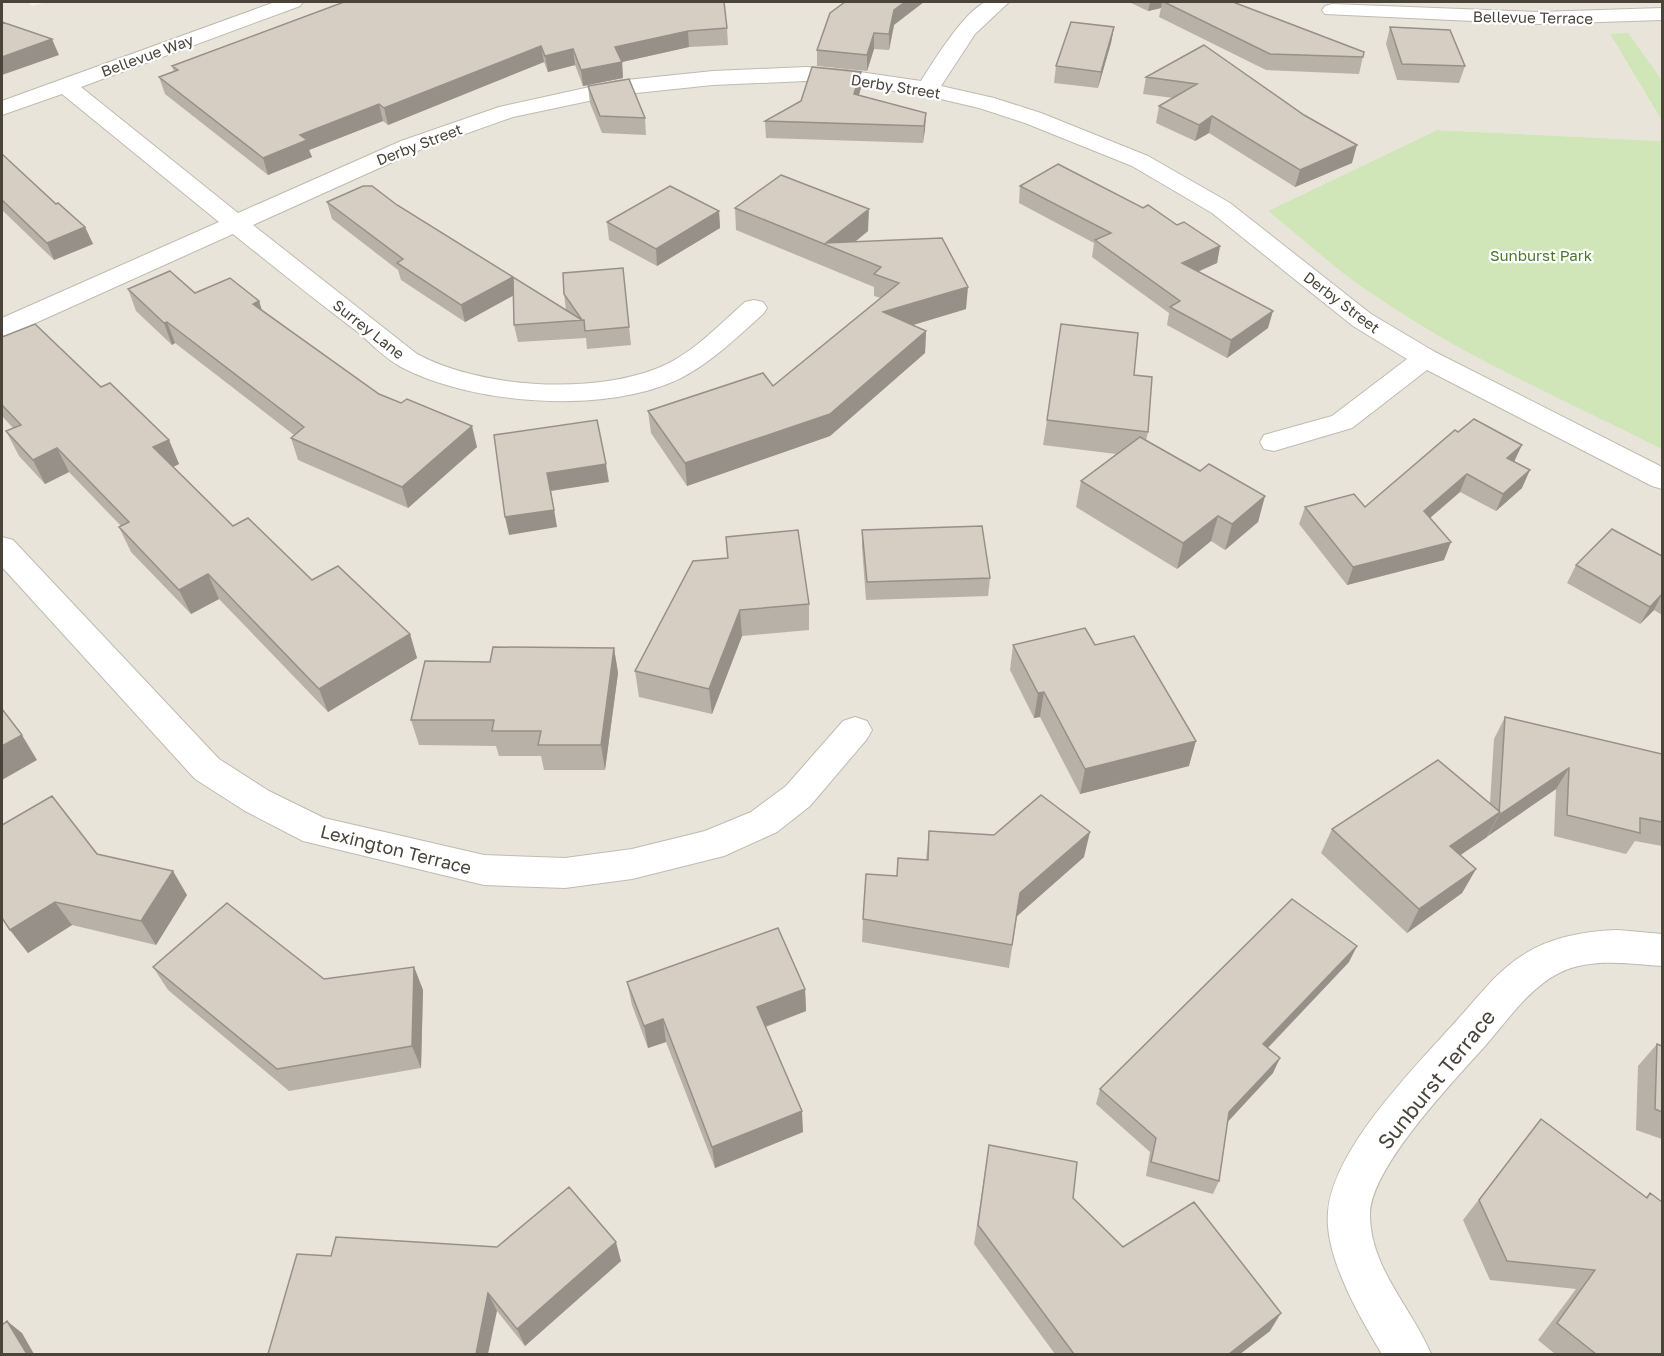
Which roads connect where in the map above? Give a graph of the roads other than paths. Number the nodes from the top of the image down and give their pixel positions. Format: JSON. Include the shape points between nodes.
{"nodes":[{"id":1,"x":293,"y":2,"type":"edge"},
{"id":2,"x":999,"y":2,"type":"edge"},
{"id":3,"x":1627,"y":9,"type":"edge"},
{"id":4,"x":1332,"y":10,"type":"dead end"},
{"id":5,"x":1662,"y":14,"type":"edge"},
{"id":6,"x":65,"y":85,"type":"junction"},
{"id":7,"x":928,"y":89,"type":"junction"},
{"id":8,"x":2,"y":108,"type":"edge"},
{"id":9,"x":236,"y":224,"type":"junction"},
{"id":10,"x":754,"y":308,"type":"dead end"},
{"id":11,"x":2,"y":328,"type":"edge"},
{"id":12,"x":1425,"y":358,"type":"junction"},
{"id":13,"x":1274,"y":442,"type":"dead end"},
{"id":14,"x":1662,"y":479,"type":"edge"},
{"id":15,"x":2,"y":548,"type":"edge"},
{"id":16,"x":855,"y":730,"type":"dead end"},
{"id":17,"x":1662,"y":950,"type":"edge"},
{"id":18,"x":1408,"y":1354,"type":"edge"}],
"edges":[{"from":1,"to":6,"type":"street","name":"Bellevue Way"},
{"from":2,"to":7,"type":"street","via":[[972,26]]},
{"from":3,"to":4,"type":"street","name":"Bellevue Terrace","via":[[1609,18]]},
{"from":3,"to":5,"type":"street","name":"Bellevue Terrace"},
{"from":6,"to":8,"type":"street","name":"Bellevue Way"},
{"from":6,"to":9,"type":"street","name":"Surrey Lane"},
{"from":7,"to":9,"type":"street","name":"Derby Street","via":[[806,74],[713,78],[562,98],[507,112],[409,146]]},
{"from":7,"to":12,"type":"street","name":"Derby Street","via":[[1033,118],[1159,171],[1221,208],[1362,320]]},
{"from":9,"to":10,"type":"street","name":"Surrey Lane","via":[[411,362],[479,385],[528,392],[573,392],[624,386],[668,374],[698,356]]},
{"from":9,"to":11,"type":"street","name":"Derby Street"},
{"from":12,"to":13,"type":"street","via":[[1342,422]]},
{"from":12,"to":14,"type":"street","name":"Derby Street"},
{"from":15,"to":16,"type":"street","name":"Lexington Terrace","via":[[207,769],[257,801],[316,831],[483,870],[565,873],[632,864],[711,845],[764,822],[798,796]]},
{"from":17,"to":18,"type":"street","name":"Sunburst Terrace","via":[[1632,945],[1581,950],[1545,962],[1511,988],[1381,1141],[1358,1183],[1349,1213],[1353,1240],[1371,1293]]}]}
